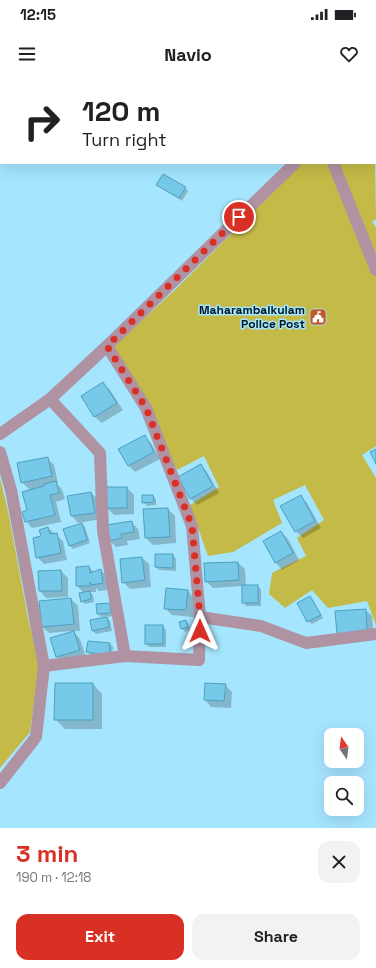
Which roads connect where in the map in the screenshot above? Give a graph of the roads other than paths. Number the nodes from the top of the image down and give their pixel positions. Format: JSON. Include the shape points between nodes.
{"nodes":[{"id":1,"x":294,"y":164,"type":"edge"},
{"id":2,"x":334,"y":164,"type":"edge"},
{"id":3,"x":376,"y":270,"type":"edge"},
{"id":4,"x":107,"y":346,"type":"junction"},
{"id":5,"x":50,"y":399,"type":"junction"},
{"id":6,"x":0,"y":434,"type":"edge"},
{"id":7,"x":0,"y":452,"type":"edge"},
{"id":8,"x":200,"y":617,"type":"junction"},
{"id":9,"x":376,"y":634,"type":"edge"},
{"id":10,"x":125,"y":656,"type":"junction"},
{"id":11,"x":44,"y":666,"type":"junction"},
{"id":12,"x":0,"y":783,"type":"edge"}],
"edges":[{"from":1,"to":4,"type":"street"},
{"from":2,"to":3,"type":"street"},
{"from":4,"to":5,"type":"street"},
{"from":4,"to":8,"type":"street","via":[[146,408],[192,526]]},
{"from":5,"to":6,"type":"street"},
{"from":5,"to":10,"type":"street","via":[[100,453],[103,531]]},
{"from":7,"to":11,"type":"street","via":[[11,490]]},
{"from":8,"to":9,"type":"street","via":[[261,626],[306,643]]},
{"from":8,"to":10,"type":"street","via":[[199,660]]},
{"from":10,"to":11,"type":"street"},
{"from":11,"to":12,"type":"street","via":[[36,737]]}]}
